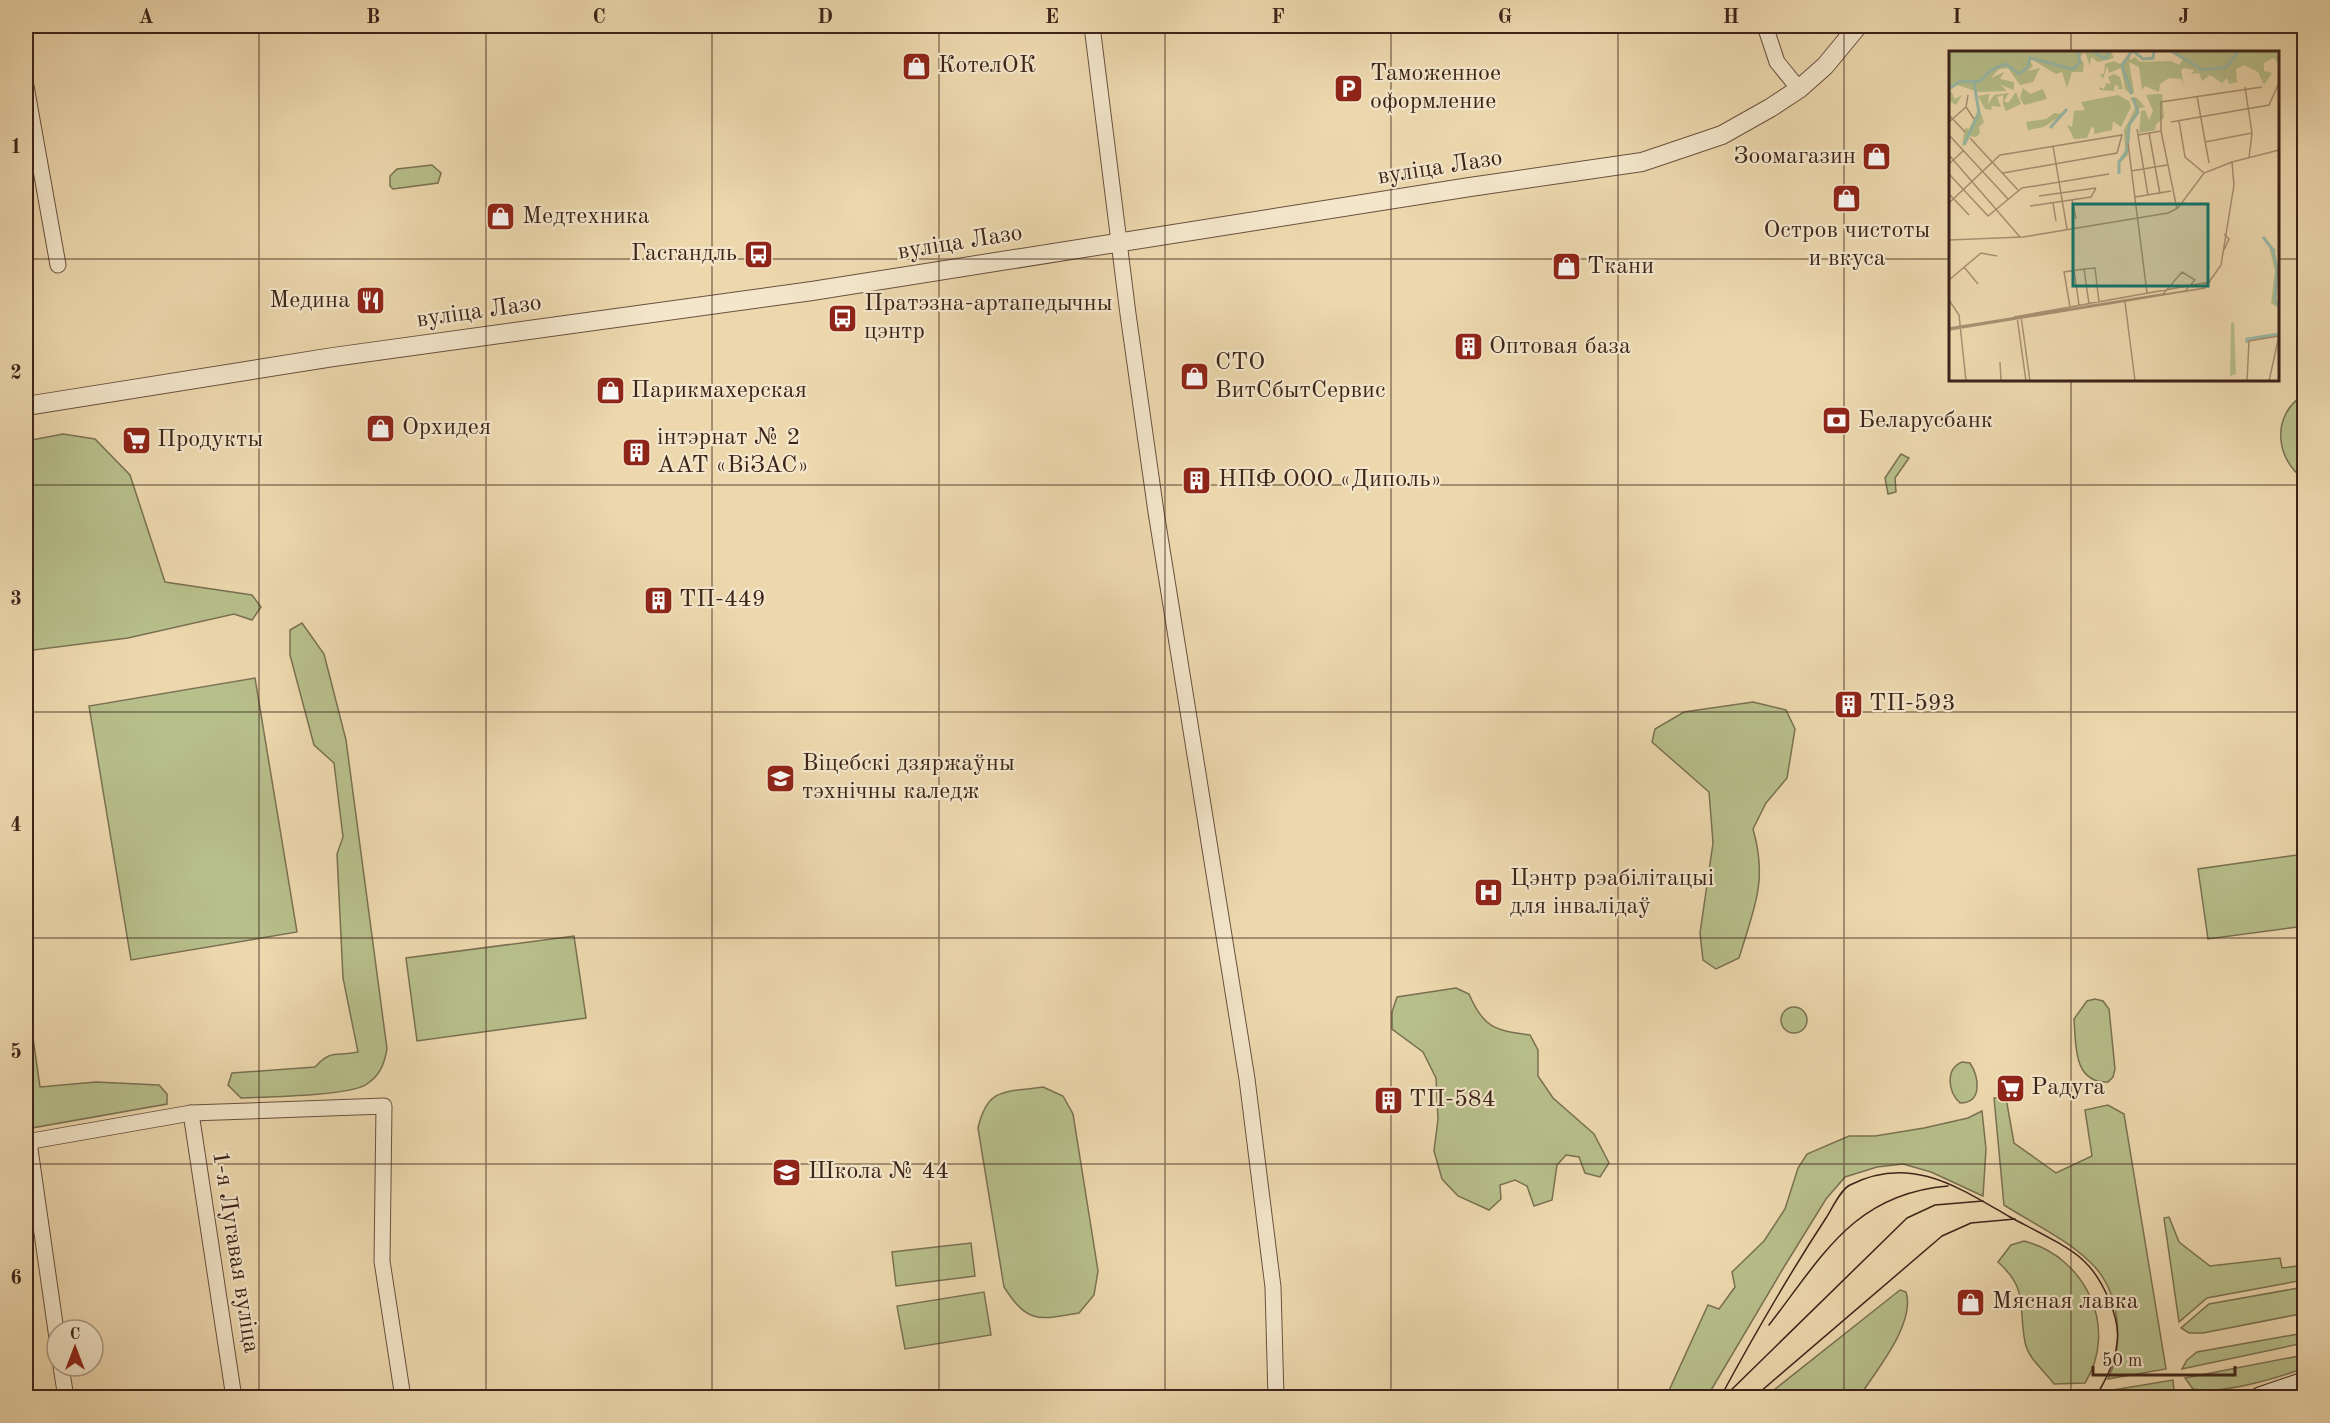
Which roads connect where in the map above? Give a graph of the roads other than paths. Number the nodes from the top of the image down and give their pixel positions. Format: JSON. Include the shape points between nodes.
{"nodes":[{"id":1,"x":1092,"y":26,"type":"edge"},
{"id":2,"x":1765,"y":26,"type":"edge"},
{"id":3,"x":1858,"y":26,"type":"edge"},
{"id":4,"x":26,"y":86,"type":"edge"},
{"id":5,"x":1799,"y":89,"type":"junction"},
{"id":6,"x":1119,"y":242,"type":"junction"},
{"id":7,"x":58,"y":265,"type":"dead end"},
{"id":8,"x":26,"y":406,"type":"edge"},
{"id":9,"x":191,"y":1113,"type":"junction"},
{"id":10,"x":27,"y":1142,"type":"edge"},
{"id":11,"x":54,"y":1318,"type":"edge"},
{"id":12,"x":63,"y":1378,"type":"edge"},
{"id":13,"x":2304,"y":1383,"type":"edge"},
{"id":14,"x":2267,"y":1397,"type":"edge"},
{"id":15,"x":66,"y":1398,"type":"edge"},
{"id":16,"x":234,"y":1398,"type":"edge"},
{"id":17,"x":403,"y":1398,"type":"edge"},
{"id":18,"x":1276,"y":1398,"type":"edge"}],
"edges":[{"from":1,"to":6,"type":"street"},
{"from":2,"to":5,"type":"street","via":[[1777,62]]},
{"from":3,"to":5,"type":"street","name":"вуліца Лазо","via":[[1825,66]]},
{"from":4,"to":7,"type":"street"},
{"from":5,"to":6,"type":"street","name":"вуліца Лазо","via":[[1722,135],[1642,162]]},
{"from":6,"to":8,"type":"street","name":"вуліца Лазо"},
{"from":6,"to":18,"type":"street","via":[[1156,512],[1247,1079],[1273,1287]]},
{"from":9,"to":10,"type":"street"},
{"from":9,"to":16,"type":"street","name":"1-я Лугавая вуліца"},
{"from":9,"to":17,"type":"street","via":[[384,1106],[382,1261]]},
{"from":10,"to":11,"type":"street"},
{"from":12,"to":15,"type":"street"},
{"from":13,"to":14,"type":"main road"}]}
